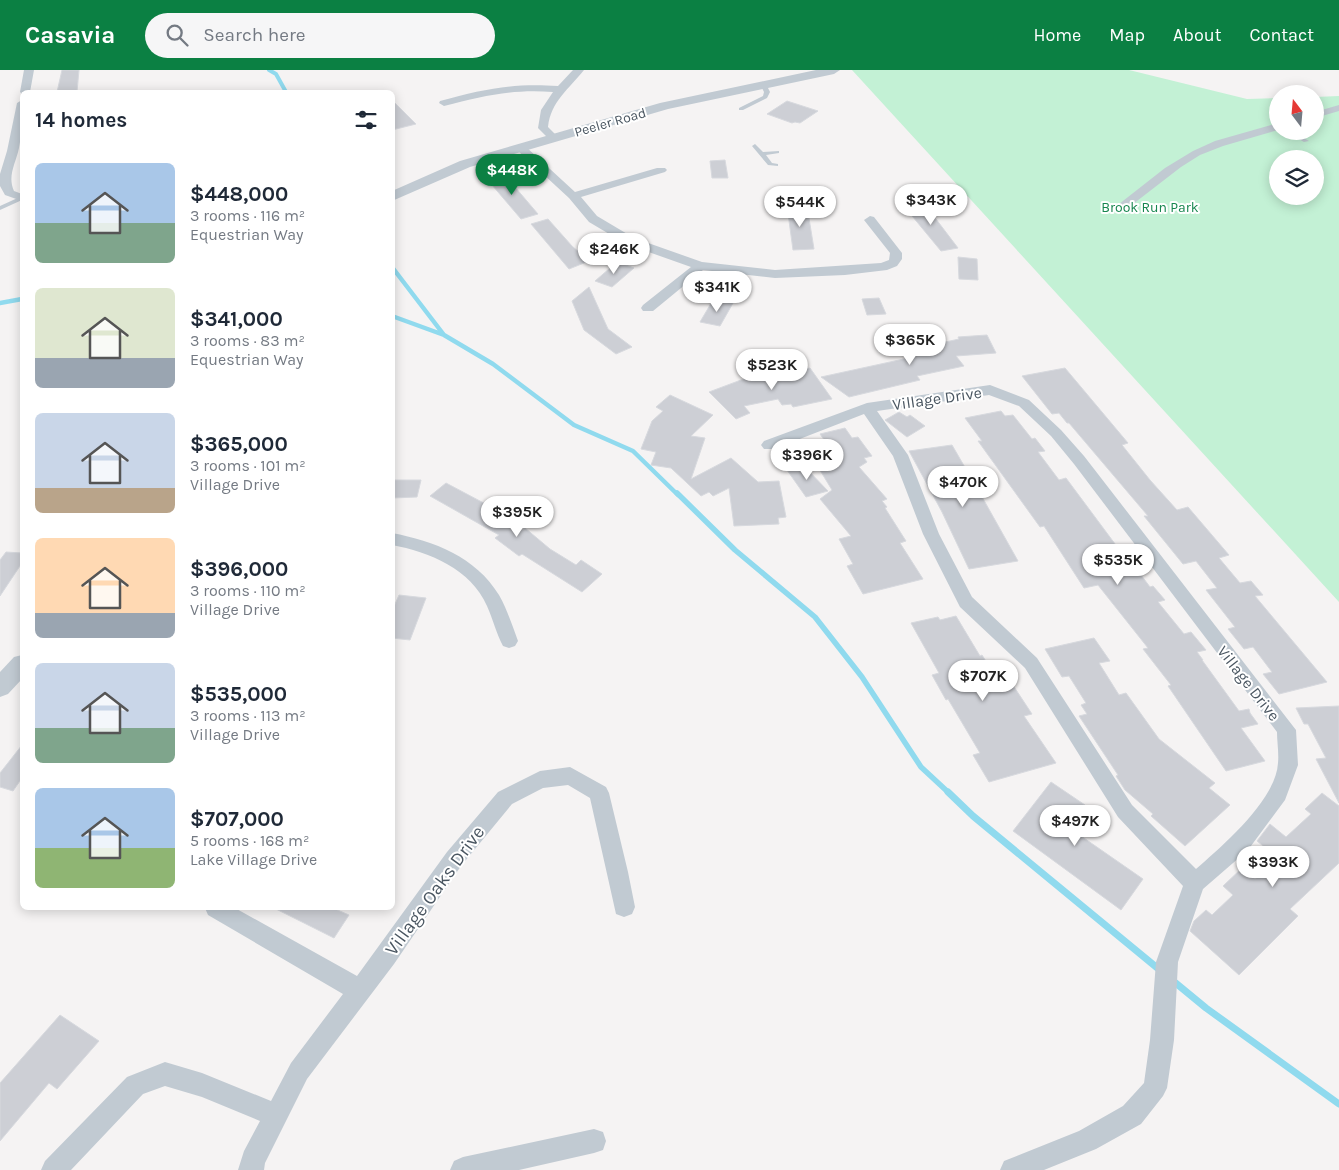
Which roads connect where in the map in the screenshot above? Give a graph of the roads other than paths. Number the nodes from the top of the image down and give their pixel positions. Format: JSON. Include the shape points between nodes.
{"nodes":[{"id":1,"x":29,"y":70,"type":"edge"},
{"id":2,"x":579,"y":70,"type":"edge"},
{"id":3,"x":834,"y":70,"type":"edge"},
{"id":4,"x":763,"y":84,"type":"junction"},
{"id":5,"x":560,"y":89,"type":"junction"},
{"id":6,"x":25,"y":90,"type":"edge"},
{"id":7,"x":444,"y":103,"type":"dead end"},
{"id":8,"x":1339,"y":108,"type":"edge"},
{"id":9,"x":741,"y":109,"type":"dead end"},
{"id":10,"x":1324,"y":112,"type":"edge"},
{"id":11,"x":20,"y":114,"type":"edge"},
{"id":12,"x":1269,"y":129,"type":"edge"},
{"id":13,"x":554,"y":138,"type":"junction"},
{"id":14,"x":755,"y":146,"type":"dead end"},
{"id":15,"x":521,"y":148,"type":"junction"},
{"id":16,"x":777,"y":152,"type":"dead end"},
{"id":17,"x":761,"y":154,"type":"junction"},
{"id":18,"x":776,"y":165,"type":"dead end"},
{"id":19,"x":660,"y":170,"type":"dead end"},
{"id":20,"x":395,"y":195,"type":"edge"},
{"id":21,"x":573,"y":196,"type":"junction"},
{"id":22,"x":20,"y":197,"type":"edge"},
{"id":23,"x":20,"y":199,"type":"edge"},
{"id":24,"x":0,"y":208,"type":"edge"},
{"id":25,"x":1120,"y":208,"type":"dead end"},
{"id":26,"x":870,"y":220,"type":"dead end"},
{"id":27,"x":700,"y":266,"type":"junction"},
{"id":28,"x":648,"y":308,"type":"dead end"},
{"id":29,"x":867,"y":408,"type":"junction"},
{"id":30,"x":769,"y":445,"type":"dead end"},
{"id":31,"x":395,"y":540,"type":"edge"},
{"id":32,"x":508,"y":641,"type":"dead end"},
{"id":33,"x":20,"y":666,"type":"edge"},
{"id":34,"x":0,"y":687,"type":"edge"},
{"id":35,"x":1195,"y":883,"type":"junction"},
{"id":36,"x":624,"y":906,"type":"dead end"},
{"id":37,"x":219,"y":910,"type":"edge"},
{"id":38,"x":360,"y":991,"type":"junction"},
{"id":39,"x":276,"y":1115,"type":"junction"},
{"id":40,"x":594,"y":1141,"type":"dead end"},
{"id":41,"x":54,"y":1170,"type":"edge"},
{"id":42,"x":251,"y":1170,"type":"edge"},
{"id":43,"x":463,"y":1170,"type":"edge"},
{"id":44,"x":1013,"y":1170,"type":"edge"}],
"edges":[{"from":1,"to":6,"type":"street"},
{"from":2,"to":5,"type":"street"},
{"from":3,"to":4,"type":"street","name":"Peeler Road"},
{"from":4,"to":9,"type":"lane","via":[[767,92],[764,98]]},
{"from":4,"to":13,"type":"street","name":"Peeler Road","via":[[665,106]]},
{"from":5,"to":7,"type":"street","via":[[524,86]]},
{"from":5,"to":13,"type":"street","via":[[543,118],[543,128]]},
{"from":8,"to":10,"type":"street"},
{"from":11,"to":22,"type":"street","via":[[5,176],[9,193]]},
{"from":12,"to":25,"type":"street","via":[[1188,158]]},
{"from":13,"to":15,"type":"street","name":"Peeler Road"},
{"from":14,"to":17,"type":"lane"},
{"from":15,"to":20,"type":"street","name":"Peeler Road","via":[[465,164]]},
{"from":15,"to":21,"type":"street"},
{"from":16,"to":17,"type":"lane"},
{"from":17,"to":18,"type":"lane","via":[[770,164]]},
{"from":19,"to":21,"type":"street"},
{"from":21,"to":27,"type":"street","via":[[593,219],[610,231]]},
{"from":23,"to":24,"type":"lane"},
{"from":26,"to":27,"type":"street","via":[[896,253],[893,263],[883,267],[775,274]]},
{"from":27,"to":28,"type":"street"},
{"from":29,"to":30,"type":"street","name":"Village Drive"},
{"from":29,"to":35,"type":"street","via":[[900,455],[931,534],[966,602],[1031,663],[1124,811]]},
{"from":29,"to":35,"type":"street","name":"Village Drive","via":[[990,390],[1024,403],[1079,460],[1286,730],[1288,765],[1278,794],[1241,843]]},
{"from":31,"to":32,"type":"street","via":[[416,543],[449,557],[478,578],[491,596]]},
{"from":33,"to":34,"type":"street"},
{"from":35,"to":44,"type":"street","name":"Village Drive","via":[[1167,962],[1155,1088],[1132,1115],[1087,1140]]},
{"from":36,"to":38,"type":"street","name":"Village Oaks Drive","via":[[599,793],[570,776],[540,780],[504,798],[454,859]]},
{"from":37,"to":38,"type":"street"},
{"from":38,"to":39,"type":"street","name":"Village Oaks Drive","via":[[299,1071]]},
{"from":39,"to":41,"type":"street","via":[[202,1085],[165,1074],[135,1085]]},
{"from":39,"to":42,"type":"street","name":"Village Oaks Drive"},
{"from":40,"to":43,"type":"street"}]}
